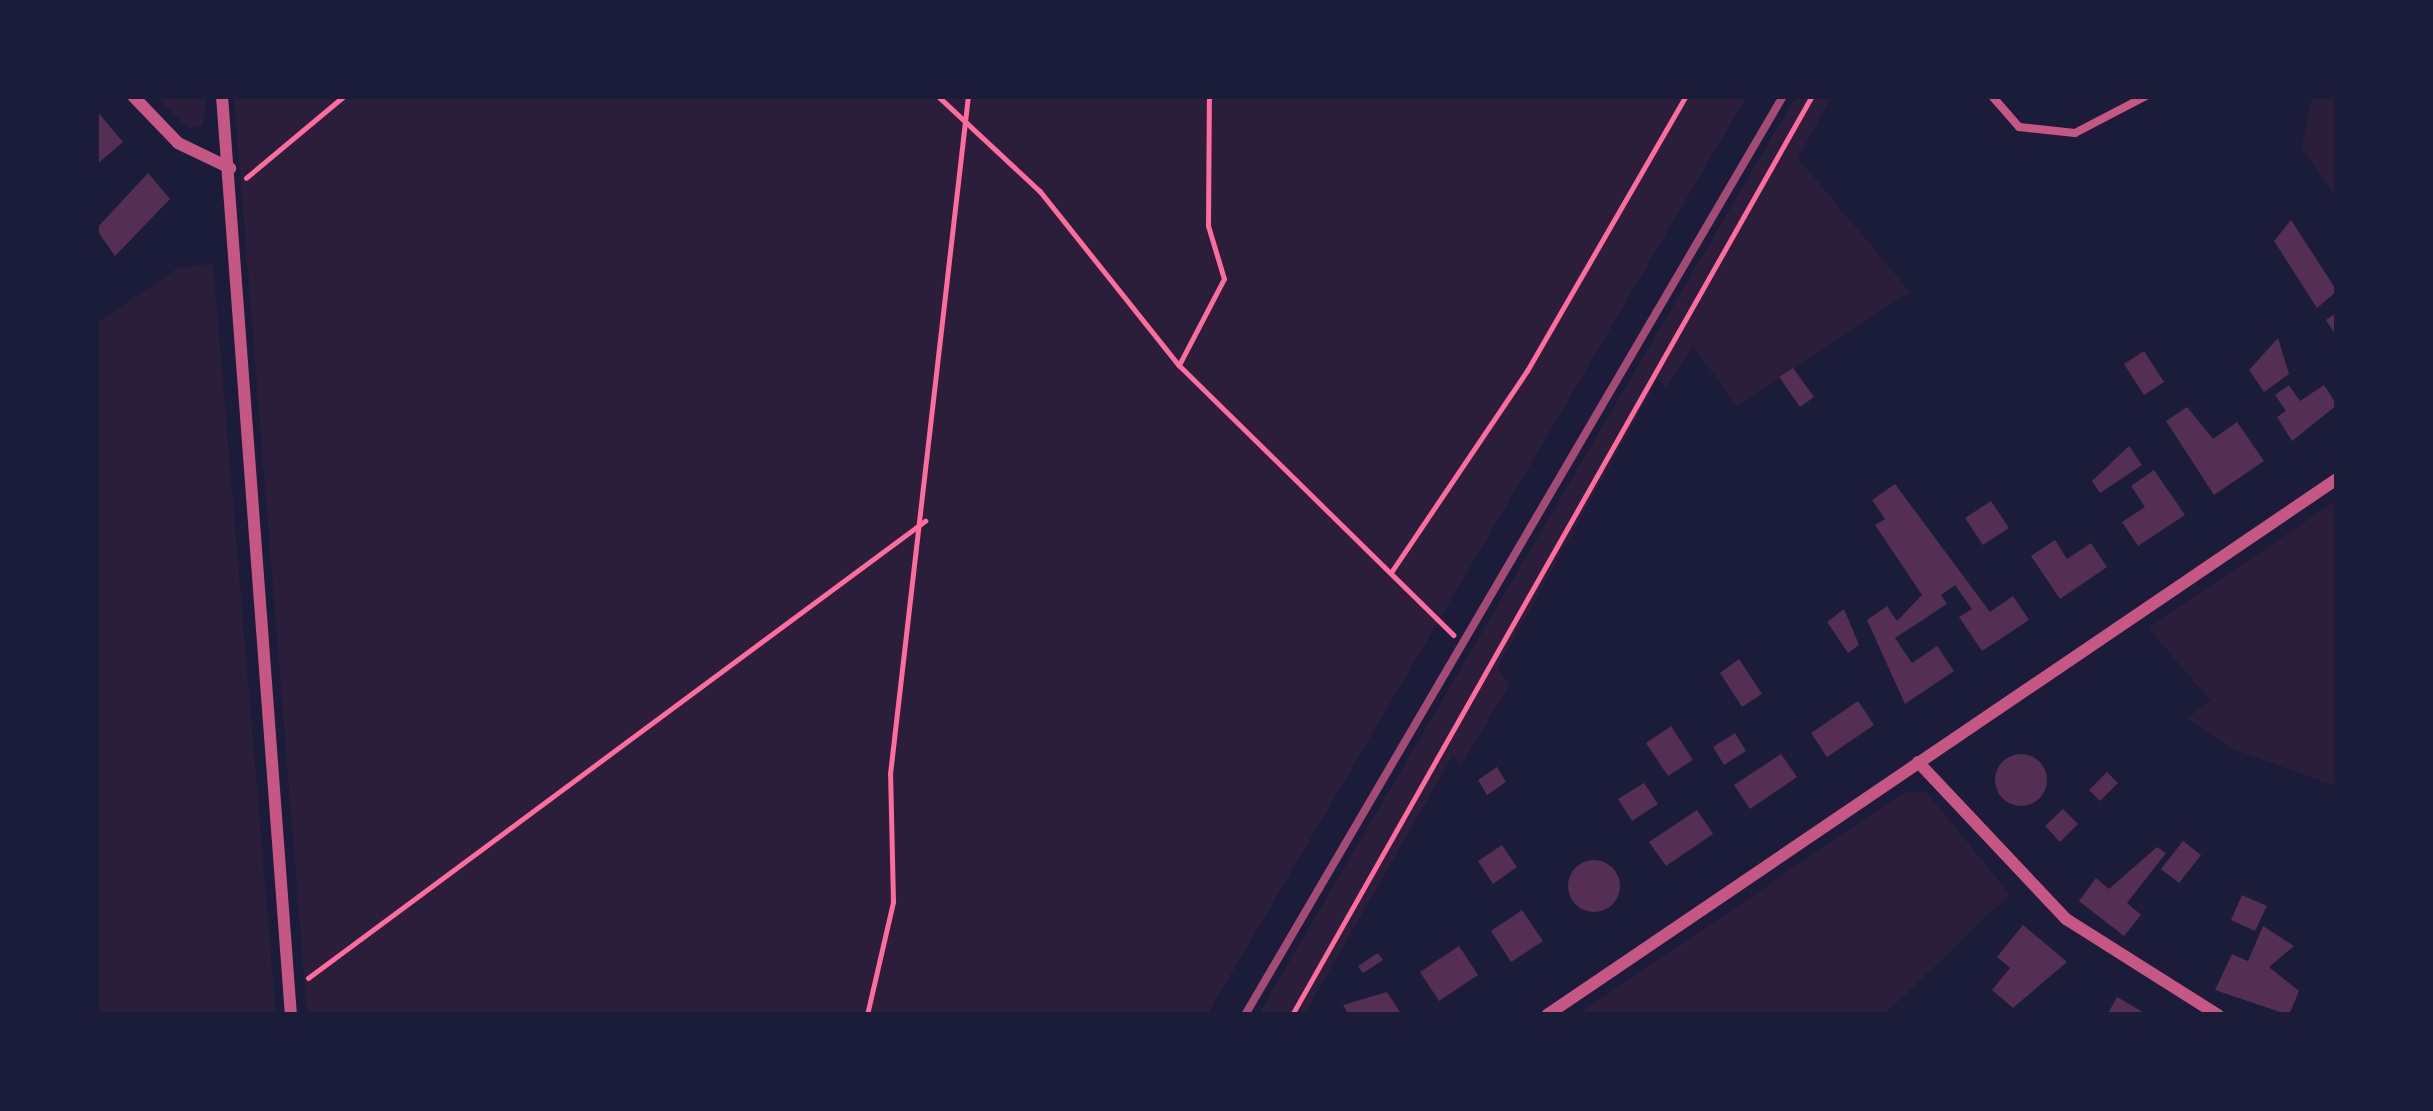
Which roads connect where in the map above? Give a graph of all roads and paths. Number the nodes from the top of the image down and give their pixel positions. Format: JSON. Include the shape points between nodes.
{"nodes":[{"id":1,"x":133,"y":96,"type":"edge"},
{"id":2,"x":222,"y":96,"type":"edge"},
{"id":3,"x":344,"y":96,"type":"edge"},
{"id":4,"x":938,"y":96,"type":"edge"},
{"id":5,"x":968,"y":96,"type":"edge"},
{"id":6,"x":1209,"y":96,"type":"edge"},
{"id":7,"x":1686,"y":96,"type":"edge"},
{"id":8,"x":1812,"y":96,"type":"edge"},
{"id":9,"x":1992,"y":96,"type":"edge"},
{"id":10,"x":2146,"y":96,"type":"edge"},
{"id":11,"x":966,"y":121,"type":"junction"},
{"id":12,"x":230,"y":168,"type":"junction"},
{"id":13,"x":232,"y":190,"type":"junction"},
{"id":14,"x":1179,"y":365,"type":"junction"},
{"id":15,"x":2337,"y":479,"type":"edge"},
{"id":16,"x":925,"y":521,"type":"junction"},
{"id":17,"x":1391,"y":572,"type":"junction"},
{"id":18,"x":1454,"y":635,"type":"dead end"},
{"id":19,"x":1918,"y":761,"type":"junction"},
{"id":20,"x":288,"y":987,"type":"junction"},
{"id":21,"x":291,"y":1015,"type":"edge"},
{"id":22,"x":867,"y":1015,"type":"edge"},
{"id":23,"x":1292,"y":1015,"type":"edge"},
{"id":24,"x":1547,"y":1015,"type":"edge"},
{"id":25,"x":2218,"y":1015,"type":"edge"}],
"edges":[{"from":1,"to":12,"type":"street","via":[[178,143]]},
{"from":2,"to":12,"type":"street"},
{"from":3,"to":13,"type":"path"},
{"from":4,"to":11,"type":"path"},
{"from":5,"to":11,"type":"path"},
{"from":6,"to":14,"type":"path","via":[[1208,226],[1224,279]]},
{"from":7,"to":17,"type":"path","via":[[1528,370]]},
{"from":8,"to":23,"type":"path"},
{"from":9,"to":10,"type":"lane","via":[[2019,127],[2075,133]]},
{"from":11,"to":14,"type":"path","via":[[1040,191]]},
{"from":11,"to":16,"type":"path"},
{"from":12,"to":13,"type":"street"},
{"from":13,"to":20,"type":"street"},
{"from":14,"to":17,"type":"path"},
{"from":15,"to":19,"type":"street"},
{"from":16,"to":20,"type":"path"},
{"from":16,"to":22,"type":"path","via":[[890,774],[893,902]]},
{"from":17,"to":18,"type":"path"},
{"from":19,"to":24,"type":"street"},
{"from":19,"to":25,"type":"street","via":[[2066,919]]},
{"from":20,"to":21,"type":"street"}]}
